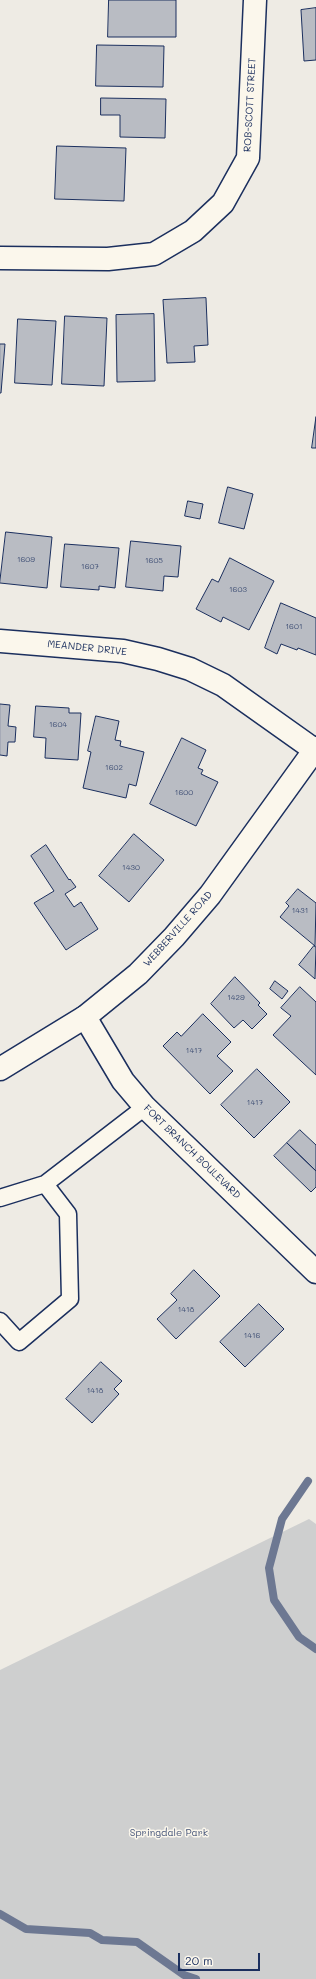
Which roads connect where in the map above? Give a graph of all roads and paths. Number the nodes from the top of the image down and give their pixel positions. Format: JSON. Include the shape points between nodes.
{"nodes":[{"id":1,"x":255,"y":0,"type":"edge"},
{"id":2,"x":0,"y":258,"type":"edge"},
{"id":3,"x":0,"y":641,"type":"edge"},
{"id":4,"x":315,"y":750,"type":"edge"},
{"id":5,"x":85,"y":1017,"type":"junction"},
{"id":6,"x":0,"y":1069,"type":"edge"},
{"id":7,"x":145,"y":1107,"type":"junction"},
{"id":8,"x":45,"y":1184,"type":"junction"},
{"id":9,"x":0,"y":1198,"type":"edge"},
{"id":10,"x":316,"y":1272,"type":"edge"},
{"id":11,"x":0,"y":1321,"type":"edge"}],
"edges":[{"from":1,"to":2,"type":"street","name":"ROB-SCOTT STREET","via":[[248,158],[223,203],[193,231],[154,254],[108,259]]},
{"from":3,"to":4,"type":"street","name":"MEANDER DRIVE","via":[[123,651],[190,670],[223,685]]},
{"from":4,"to":5,"type":"street","name":"WEBBERVILLE ROAD","via":[[210,895],[174,937],[138,974]]},
{"from":5,"to":6,"type":"street","name":"WEBBERVILLE ROAD"},
{"from":5,"to":7,"type":"street","name":"FORT BRANCH BOULEVARD","via":[[123,1081]]},
{"from":7,"to":8,"type":"lane"},
{"from":7,"to":10,"type":"street","name":"FORT BRANCH BOULEVARD"},
{"from":8,"to":9,"type":"lane"},
{"from":8,"to":11,"type":"lane","via":[[68,1214],[70,1299],[19,1342]]}]}
